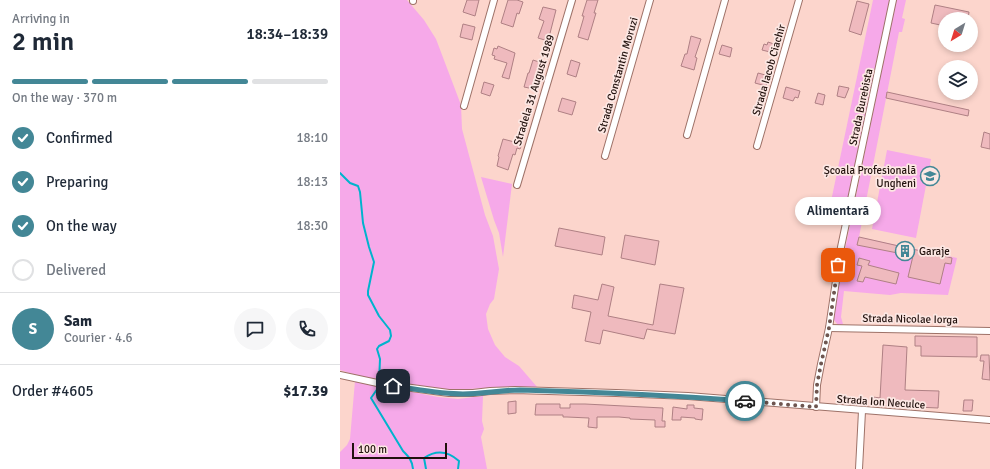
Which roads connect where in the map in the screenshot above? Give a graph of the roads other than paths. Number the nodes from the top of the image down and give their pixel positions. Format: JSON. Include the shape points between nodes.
{"nodes":[{"id":1,"x":494,"y":0,"type":"edge"},
{"id":2,"x":572,"y":0,"type":"edge"},
{"id":3,"x":650,"y":0,"type":"edge"},
{"id":4,"x":725,"y":0,"type":"edge"},
{"id":5,"x":799,"y":0,"type":"edge"},
{"id":6,"x":893,"y":0,"type":"edge"},
{"id":7,"x":464,"y":106,"type":"dead end"},
{"id":8,"x":687,"y":135,"type":"dead end"},
{"id":9,"x":757,"y":146,"type":"dead end"},
{"id":10,"x":605,"y":156,"type":"dead end"},
{"id":11,"x":517,"y":186,"type":"dead end"},
{"id":12,"x":829,"y":328,"type":"junction"},
{"id":13,"x":990,"y":331,"type":"edge"},
{"id":14,"x":340,"y":375,"type":"edge"},
{"id":15,"x":816,"y":407,"type":"junction"},
{"id":16,"x":862,"y":410,"type":"junction"},
{"id":17,"x":990,"y":420,"type":"edge"},
{"id":18,"x":859,"y":469,"type":"edge"}],
"edges":[{"from":1,"to":7,"type":"street"},
{"from":2,"to":11,"type":"street","name":"Stradela 31 August 1989"},
{"from":3,"to":10,"type":"street","name":"Strada Constantin Moruzi"},
{"from":4,"to":8,"type":"street"},
{"from":5,"to":9,"type":"street","name":"Strada Iacob Ciachir"},
{"from":6,"to":12,"type":"street","name":"Strada Burebista","via":[[841,247]]},
{"from":12,"to":13,"type":"street","name":"Strada Nicolae Iorga"},
{"from":12,"to":15,"type":"street","name":"Strada Burebista","via":[[817,385]]},
{"from":14,"to":15,"type":"street","name":"Strada Ion Neculce","via":[[382,384],[449,393],[515,390],[608,392]]},
{"from":15,"to":16,"type":"street","name":"Strada Ion Neculce"},
{"from":16,"to":17,"type":"street","name":"Strada Ion Neculce"},
{"from":16,"to":18,"type":"street"}]}
